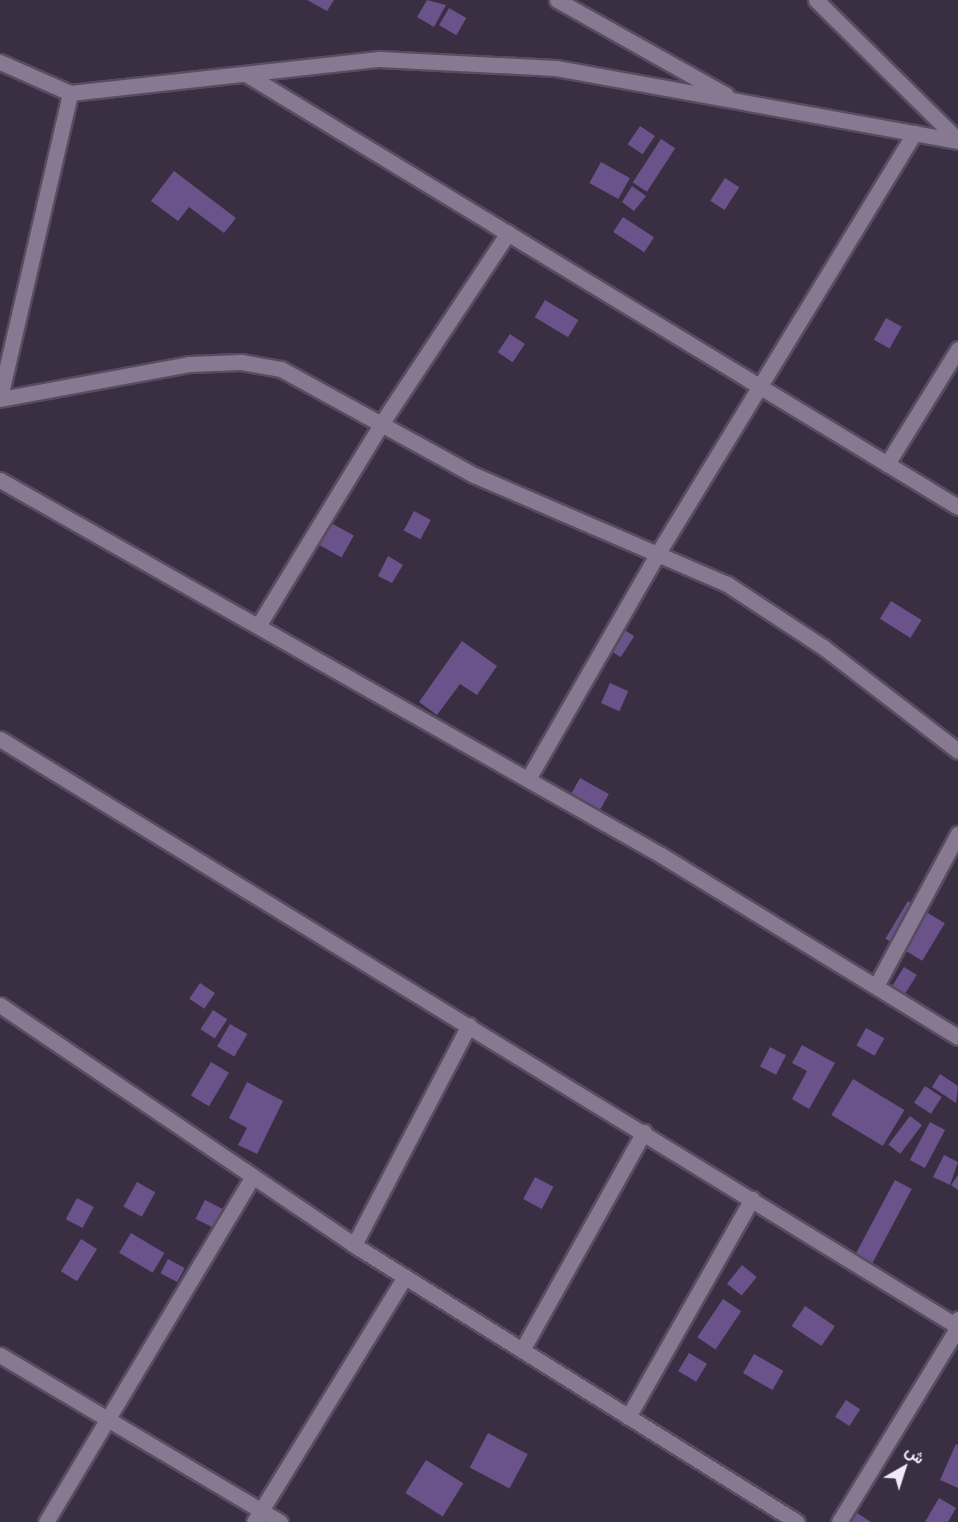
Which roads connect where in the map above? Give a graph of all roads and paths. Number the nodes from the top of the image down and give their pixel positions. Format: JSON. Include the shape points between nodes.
{"nodes":[{"id":1,"x":557,"y":0,"type":"edge"},
{"id":2,"x":816,"y":0,"type":"edge"},
{"id":3,"x":0,"y":62,"type":"edge"},
{"id":4,"x":246,"y":74,"type":"junction"},
{"id":5,"x":70,"y":93,"type":"junction"},
{"id":6,"x":736,"y":101,"type":"junction"},
{"id":7,"x":914,"y":133,"type":"junction"},
{"id":8,"x":958,"y":140,"type":"edge"},
{"id":9,"x":508,"y":233,"type":"junction"},
{"id":10,"x":958,"y":349,"type":"edge"},
{"id":11,"x":759,"y":387,"type":"junction"},
{"id":12,"x":0,"y":398,"type":"edge"},
{"id":13,"x":383,"y":421,"type":"junction"},
{"id":14,"x":887,"y":464,"type":"junction"},
{"id":15,"x":0,"y":480,"type":"edge"},
{"id":16,"x":958,"y":507,"type":"edge"},
{"id":17,"x":658,"y":553,"type":"junction"},
{"id":18,"x":258,"y":626,"type":"junction"},
{"id":19,"x":0,"y":739,"type":"edge"},
{"id":20,"x":958,"y":751,"type":"edge"},
{"id":21,"x":528,"y":779,"type":"junction"},
{"id":22,"x":958,"y":834,"type":"edge"},
{"id":23,"x":876,"y":986,"type":"junction"},
{"id":24,"x":0,"y":1005,"type":"edge"},
{"id":25,"x":470,"y":1025,"type":"junction"},
{"id":26,"x":958,"y":1037,"type":"edge"},
{"id":27,"x":644,"y":1132,"type":"junction"},
{"id":28,"x":252,"y":1178,"type":"junction"},
{"id":29,"x":752,"y":1199,"type":"junction"},
{"id":30,"x":354,"y":1245,"type":"junction"},
{"id":31,"x":405,"y":1277,"type":"junction"},
{"id":32,"x":957,"y":1324,"type":"edge"},
{"id":33,"x":522,"y":1350,"type":"junction"},
{"id":34,"x":0,"y":1355,"type":"edge"},
{"id":35,"x":104,"y":1417,"type":"junction"},
{"id":36,"x":628,"y":1417,"type":"junction"},
{"id":37,"x":258,"y":1516,"type":"edge"},
{"id":38,"x":46,"y":1522,"type":"edge"},
{"id":39,"x":280,"y":1522,"type":"edge"},
{"id":40,"x":797,"y":1522,"type":"edge"},
{"id":41,"x":839,"y":1522,"type":"edge"}],
"edges":[{"from":1,"to":6,"type":"street"},
{"from":2,"to":8,"type":"street"},
{"from":3,"to":5,"type":"street","via":[[37,83]]},
{"from":4,"to":5,"type":"street"},
{"from":4,"to":6,"type":"street","via":[[379,59],[426,61],[556,69]]},
{"from":4,"to":9,"type":"street"},
{"from":5,"to":12,"type":"street"},
{"from":6,"to":7,"type":"street"},
{"from":7,"to":8,"type":"street"},
{"from":7,"to":11,"type":"street"},
{"from":9,"to":11,"type":"street"},
{"from":9,"to":13,"type":"street"},
{"from":10,"to":14,"type":"street"},
{"from":11,"to":14,"type":"street"},
{"from":11,"to":17,"type":"street"},
{"from":12,"to":13,"type":"street","via":[[189,364],[242,362],[281,369]]},
{"from":13,"to":17,"type":"street","via":[[474,475]]},
{"from":13,"to":18,"type":"street"},
{"from":14,"to":16,"type":"street"},
{"from":15,"to":18,"type":"street"},
{"from":17,"to":20,"type":"street","via":[[727,584],[823,647]]},
{"from":17,"to":21,"type":"street"},
{"from":18,"to":21,"type":"street"},
{"from":19,"to":25,"type":"street"},
{"from":21,"to":23,"type":"street"},
{"from":22,"to":23,"type":"street"},
{"from":23,"to":26,"type":"street"},
{"from":24,"to":28,"type":"street"},
{"from":25,"to":27,"type":"street"},
{"from":25,"to":30,"type":"street"},
{"from":27,"to":29,"type":"street"},
{"from":27,"to":33,"type":"street"},
{"from":28,"to":30,"type":"street"},
{"from":28,"to":35,"type":"street"},
{"from":29,"to":32,"type":"street"},
{"from":29,"to":36,"type":"street"},
{"from":30,"to":31,"type":"street"},
{"from":31,"to":33,"type":"street"},
{"from":31,"to":37,"type":"street"},
{"from":32,"to":41,"type":"street"},
{"from":33,"to":36,"type":"street"},
{"from":34,"to":35,"type":"street"},
{"from":35,"to":37,"type":"street"},
{"from":35,"to":38,"type":"street"},
{"from":36,"to":40,"type":"street"},
{"from":37,"to":39,"type":"street"}]}
